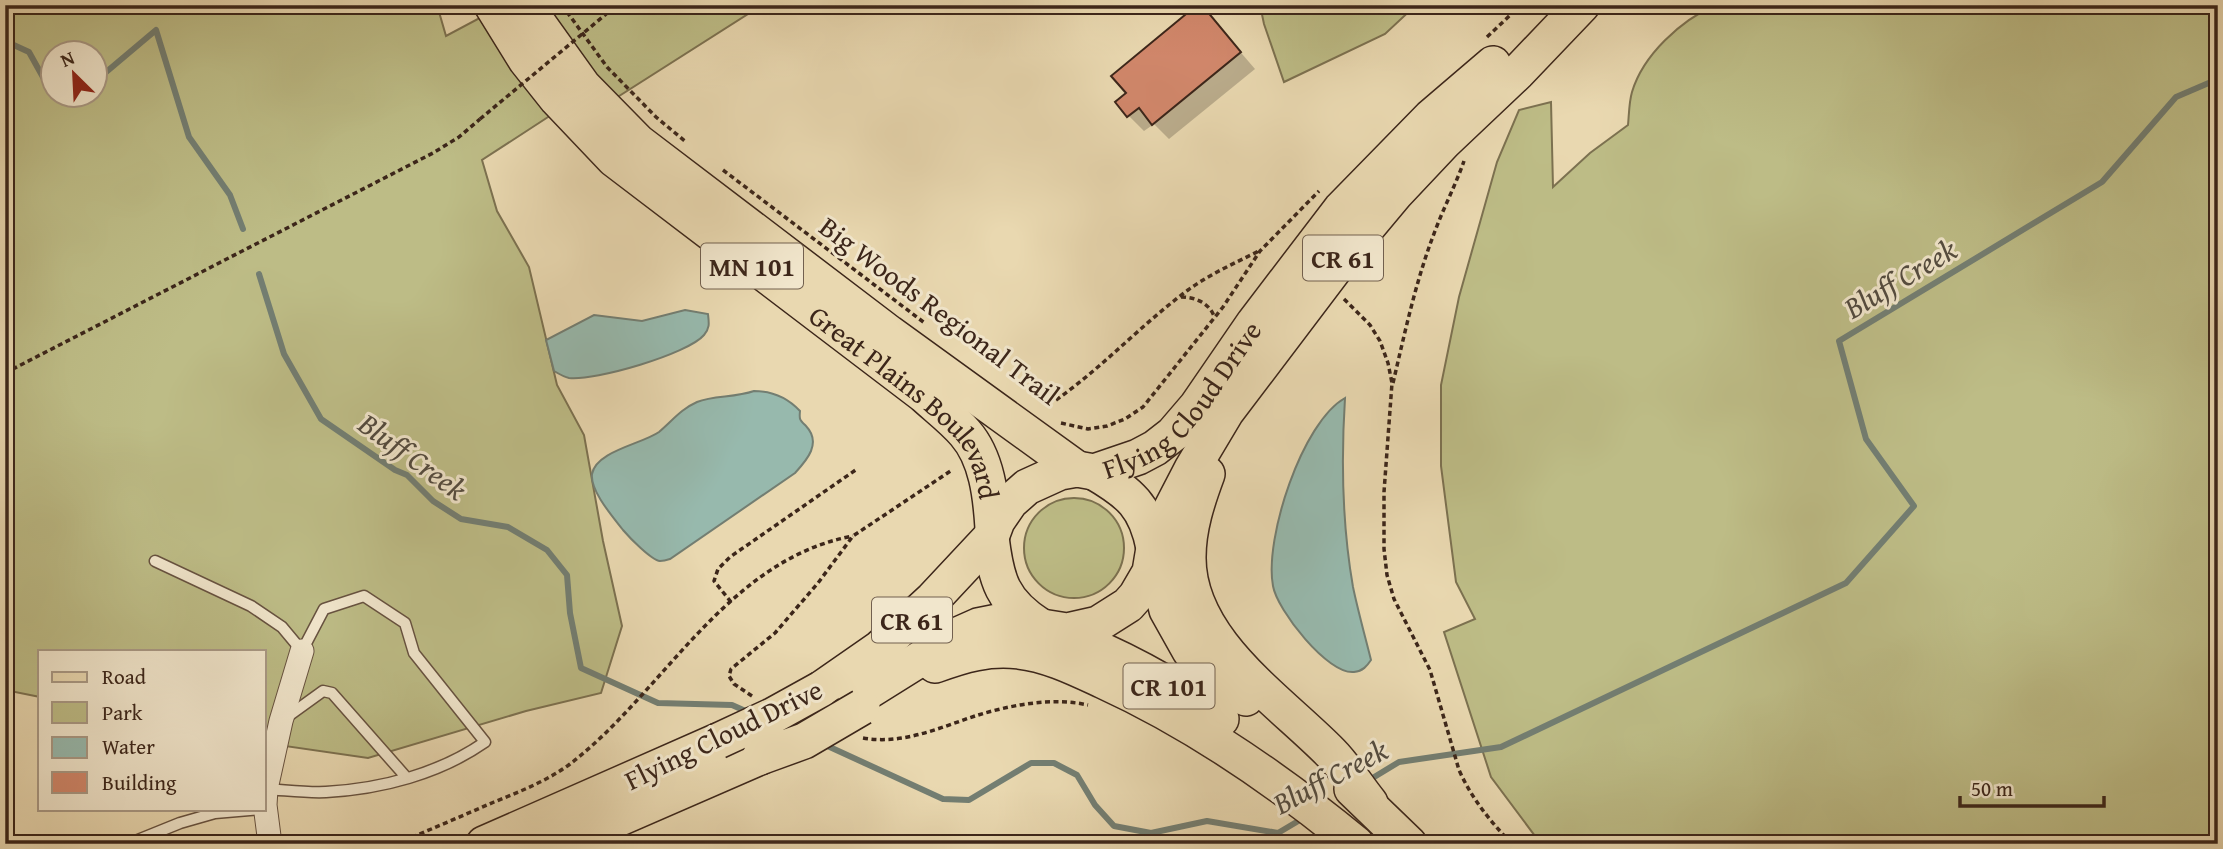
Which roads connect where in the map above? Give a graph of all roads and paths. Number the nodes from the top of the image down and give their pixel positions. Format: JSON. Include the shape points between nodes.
{"nodes":[{"id":1,"x":492,"y":5,"type":"edge"},
{"id":2,"x":525,"y":5,"type":"edge"},
{"id":3,"x":562,"y":5,"type":"edge"},
{"id":4,"x":617,"y":5,"type":"edge"},
{"id":5,"x":1567,"y":5,"type":"edge"},
{"id":6,"x":1582,"y":5,"type":"edge"},
{"id":7,"x":690,"y":146,"type":"dead end"},
{"id":8,"x":1468,"y":152,"type":"dead end"},
{"id":9,"x":721,"y":169,"type":"dead end"},
{"id":10,"x":1321,"y":189,"type":"dead end"},
{"id":11,"x":1260,"y":251,"type":"junction"},
{"id":12,"x":1324,"y":283,"type":"junction"},
{"id":13,"x":1179,"y":297,"type":"junction"},
{"id":14,"x":1301,"y":314,"type":"junction"},
{"id":15,"x":1214,"y":318,"type":"junction"},
{"id":16,"x":932,"y":329,"type":"dead end"},
{"id":17,"x":5,"y":373,"type":"edge"},
{"id":18,"x":1392,"y":385,"type":"junction"},
{"id":19,"x":1056,"y":400,"type":"dead end"},
{"id":20,"x":1058,"y":422,"type":"dead end"},
{"id":21,"x":857,"y":469,"type":"dead end"},
{"id":22,"x":952,"y":470,"type":"dead end"},
{"id":23,"x":1086,"y":471,"type":"junction"},
{"id":24,"x":992,"y":532,"type":"junction"},
{"id":25,"x":853,"y":536,"type":"junction"},
{"id":26,"x":1154,"y":552,"type":"junction"},
{"id":27,"x":155,"y":561,"type":"dead end"},
{"id":28,"x":731,"y":602,"type":"junction"},
{"id":29,"x":1044,"y":627,"type":"junction"},
{"id":30,"x":303,"y":651,"type":"junction"},
{"id":31,"x":759,"y":699,"type":"dead end"},
{"id":32,"x":1098,"y":706,"type":"dead end"},
{"id":33,"x":860,"y":715,"type":"junction"},
{"id":34,"x":281,"y":721,"type":"junction"},
{"id":35,"x":1288,"y":752,"type":"junction"},
{"id":36,"x":406,"y":777,"type":"junction"},
{"id":37,"x":266,"y":794,"type":"edge"},
{"id":38,"x":266,"y":804,"type":"edge"},
{"id":39,"x":231,"y":810,"type":"edge"},
{"id":40,"x":265,"y":810,"type":"edge"},
{"id":41,"x":128,"y":844,"type":"edge"},
{"id":42,"x":270,"y":844,"type":"edge"},
{"id":43,"x":396,"y":844,"type":"edge"},
{"id":44,"x":484,"y":844,"type":"edge"},
{"id":45,"x":560,"y":844,"type":"edge"},
{"id":46,"x":1356,"y":844,"type":"edge"},
{"id":47,"x":1381,"y":844,"type":"edge"},
{"id":48,"x":1409,"y":844,"type":"edge"},
{"id":49,"x":1513,"y":844,"type":"edge"}],
"edges":[{"from":1,"to":24,"type":"main road","name":"Great Plains Boulevard","number":"MN 101","via":[[526,60],[614,159],[924,395],[965,432],[983,468]]},
{"from":2,"to":23,"type":"main road","name":"Great Plains Boulevard","number":"MN 101","via":[[583,86],[638,142],[889,334]]},
{"from":3,"to":7,"type":"path","via":[[607,67]]},
{"from":4,"to":17,"type":"path","bridge":true,"via":[[448,144]]},
{"from":5,"to":23,"type":"main road","name":"Flying Cloud Drive","number":"CR 61","via":[[1431,117],[1341,209],[1173,434],[1138,457]]},
{"from":6,"to":12,"type":"main road","name":"Flying Cloud Drive","number":"CR 61","via":[[1413,173]]},
{"from":8,"to":18,"type":"path","via":[[1424,264]]},
{"from":9,"to":16,"type":"path","name":"Big Woods Regional Trail"},
{"from":10,"to":11,"type":"path"},
{"from":11,"to":13,"type":"path","name":"Big Woods Regional Trail"},
{"from":11,"to":15,"type":"path","name":"Big Woods Regional Trail"},
{"from":12,"to":14,"type":"main road","name":"Flying Cloud Drive","number":"CR 61"},
{"from":12,"to":18,"type":"path","via":[[1370,324],[1388,363]]},
{"from":13,"to":15,"type":"path","via":[[1200,301]]},
{"from":13,"to":19,"type":"path","name":"Big Woods Regional Trail"},
{"from":14,"to":26,"type":"main road","name":"Flying Cloud Drive","number":"CR 61","via":[[1226,412],[1186,479]]},
{"from":14,"to":35,"type":"main road","via":[[1219,446],[1194,510],[1188,558],[1201,614]]},
{"from":15,"to":20,"type":"path","name":"Big Woods Regional Trail","via":[[1135,414],[1097,428]]},
{"from":18,"to":49,"type":"path","via":[[1384,492],[1387,575],[1394,600],[1430,670],[1466,784],[1483,812]]},
{"from":21,"to":28,"type":"path","via":[[730,556],[714,581]]},
{"from":22,"to":25,"type":"path"},
{"from":23,"to":24,"type":"main road","name":"Flying Cloud Drive","number":"CR 61","via":[[1060,472],[1027,487],[1010,502]]},
{"from":23,"to":26,"type":"main road","number":"CR 101","via":[[1114,483],[1135,500],[1147,520]]},
{"from":24,"to":29,"type":"main road","number":"CR 101","via":[[994,564],[1003,592],[1022,614]]},
{"from":24,"to":44,"type":"main road","name":"Flying Cloud Drive","number":"CR 61","bridge":true,"via":[[906,626],[821,689],[718,741]]},
{"from":25,"to":28,"type":"path","via":[[828,541],[785,562]]},
{"from":25,"to":31,"type":"path","via":[[775,632],[729,671],[734,684]]},
{"from":26,"to":29,"type":"main road","name":"Flying Cloud Drive","number":"CR 61","via":[[1150,572],[1136,596],[1118,613],[1067,631]]},
{"from":26,"to":35,"type":"main road","number":"CR 101","via":[[1167,610],[1190,651]]},
{"from":27,"to":30,"type":"lane","via":[[251,606],[282,627]]},
{"from":28,"to":43,"type":"path","via":[[615,724],[571,763],[545,780]]},
{"from":29,"to":33,"type":"main road","name":"Flying Cloud Drive","number":"CR 61","via":[[1003,621],[969,629]]},
{"from":29,"to":35,"type":"main road","number":"CR 101","via":[[1108,651]]},
{"from":30,"to":34,"type":"street"},
{"from":30,"to":36,"type":"lane","via":[[324,609],[364,596],[405,623],[414,653],[485,742],[434,771]]},
{"from":32,"to":33,"type":"path","via":[[1077,702],[1014,705],[902,739]]},
{"from":33,"to":35,"type":"main road","via":[[928,668],[955,658],[1021,651],[1048,657],[1120,688],[1200,731]]},
{"from":33,"to":45,"type":"main road","name":"Flying Cloud Drive","bridge":true},
{"from":34,"to":36,"type":"lane","via":[[323,691],[332,693]]},
{"from":34,"to":37,"type":"street"},
{"from":35,"to":46,"type":"main road"},
{"from":35,"to":47,"type":"main road","number":"CR 101"},
{"from":35,"to":48,"type":"main road","via":[[1333,754]]},
{"from":36,"to":38,"type":"lane"},
{"from":39,"to":41,"type":"lane","via":[[180,823]]},
{"from":40,"to":42,"type":"street"}]}
